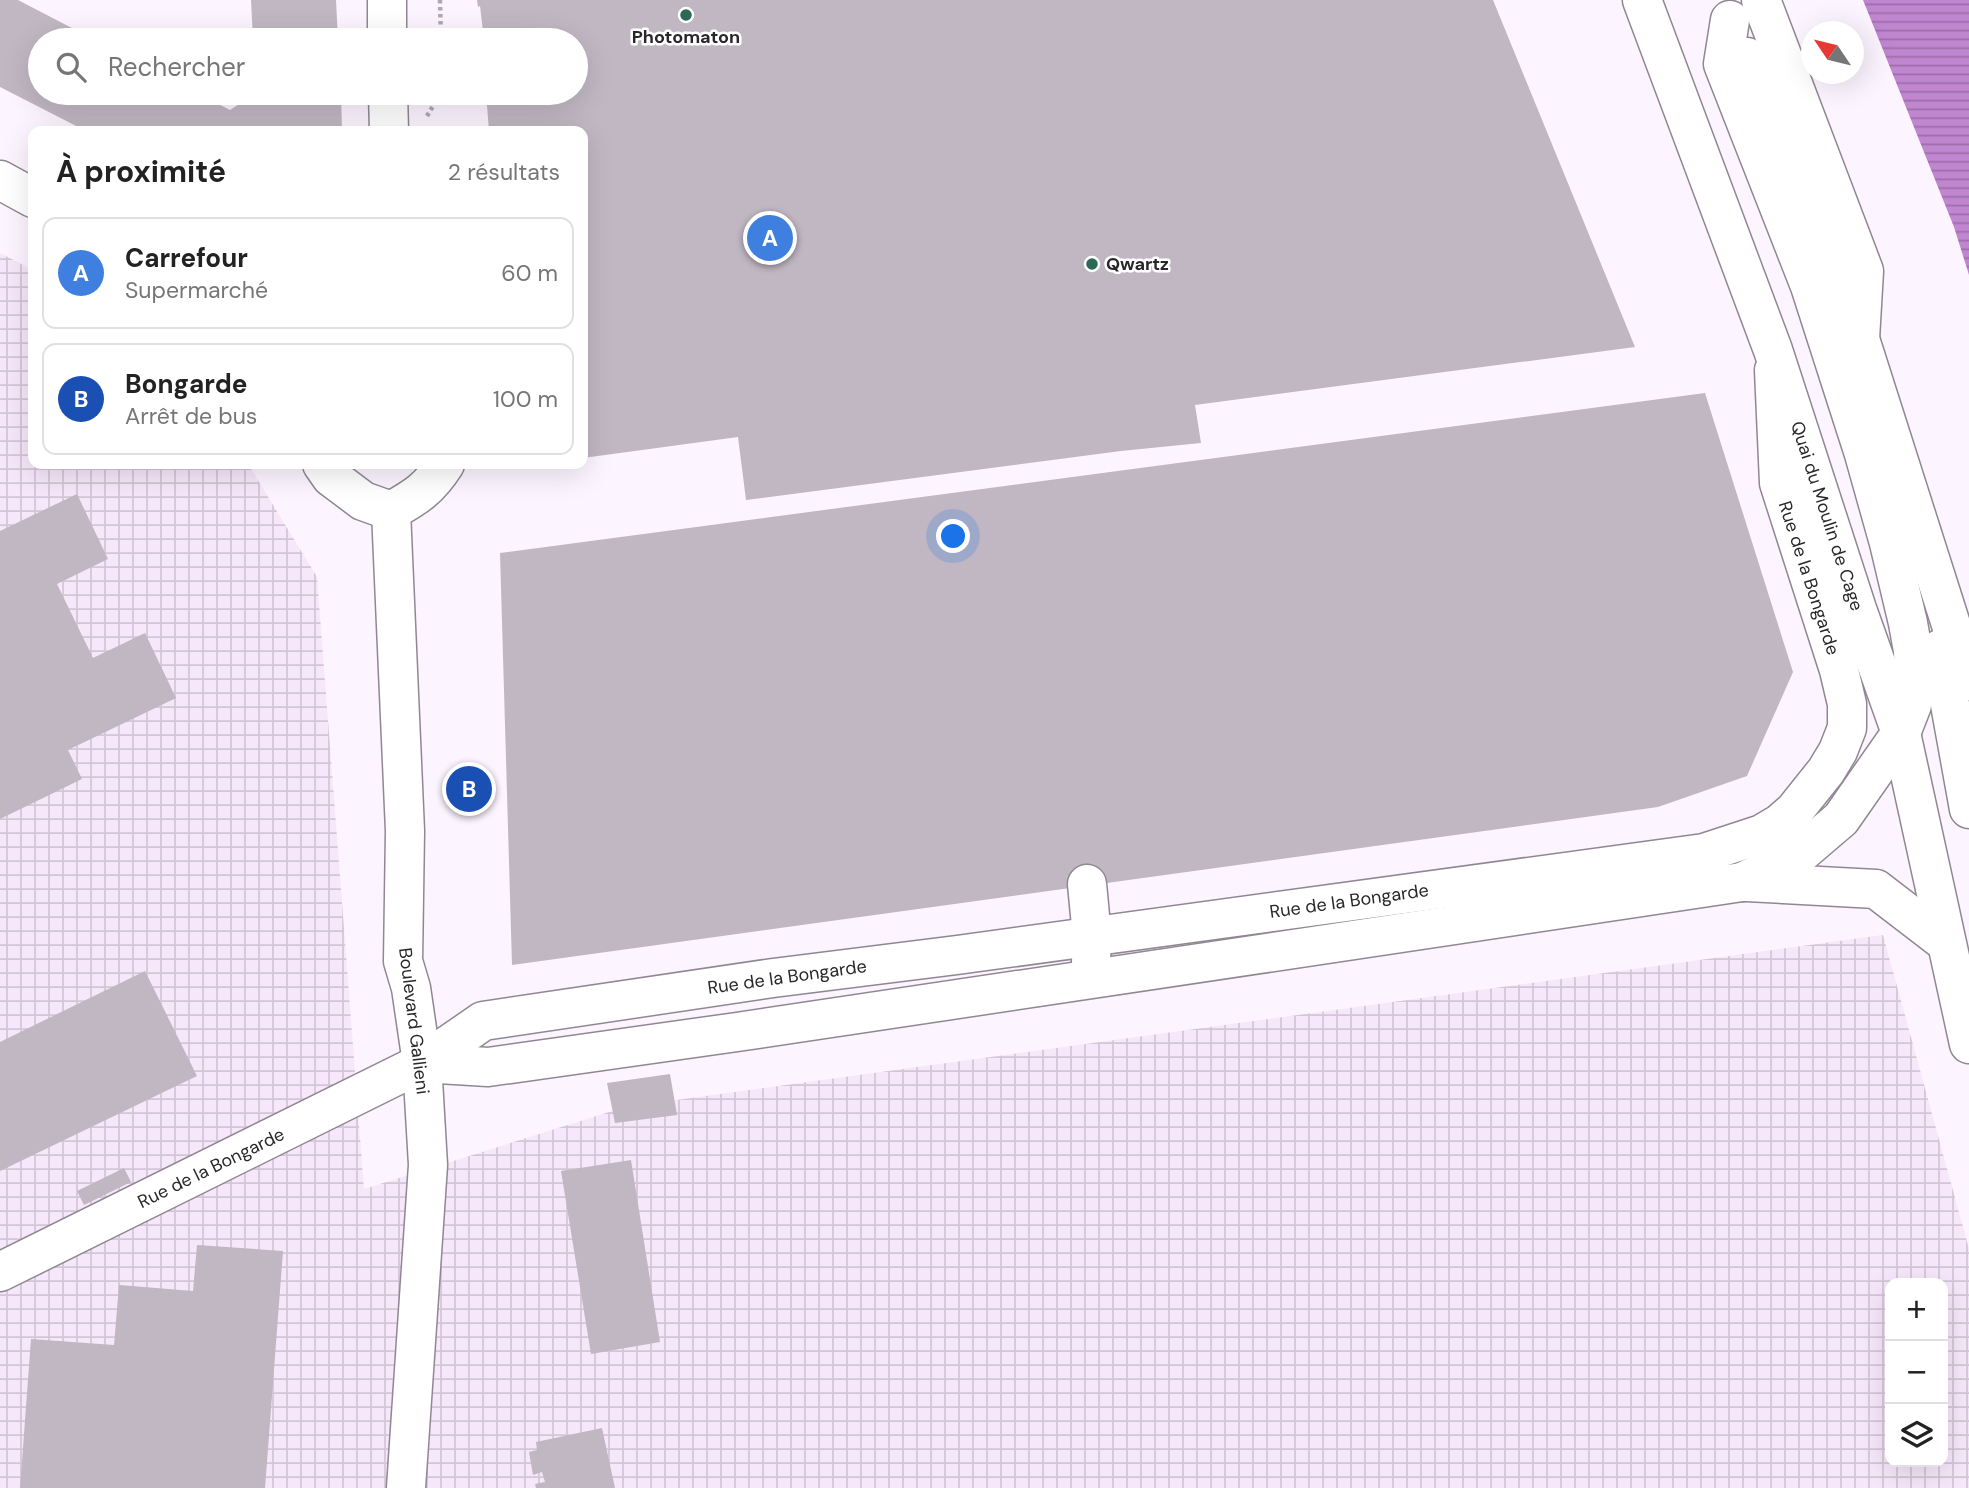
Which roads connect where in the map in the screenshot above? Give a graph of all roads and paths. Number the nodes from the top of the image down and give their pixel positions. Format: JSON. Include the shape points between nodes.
{"nodes":[{"id":1,"x":387,"y":0,"type":"edge"},
{"id":2,"x":440,"y":0,"type":"edge"},
{"id":3,"x":1642,"y":0,"type":"edge"},
{"id":4,"x":1737,"y":7,"type":"edge"},
{"id":5,"x":387,"y":28,"type":"edge"},
{"id":6,"x":441,"y":28,"type":"edge"},
{"id":7,"x":388,"y":105,"type":"edge"},
{"id":8,"x":389,"y":126,"type":"edge"},
{"id":9,"x":0,"y":180,"type":"edge"},
{"id":10,"x":28,"y":195,"type":"edge"},
{"id":11,"x":1773,"y":350,"type":"junction"},
{"id":12,"x":325,"y":469,"type":"edge"},
{"id":13,"x":442,"y":469,"type":"edge"},
{"id":14,"x":1903,"y":476,"type":"junction"},
{"id":15,"x":391,"y":511,"type":"junction"},
{"id":16,"x":1969,"y":681,"type":"edge"},
{"id":17,"x":1900,"y":733,"type":"junction"},
{"id":18,"x":1969,"y":809,"type":"edge"},
{"id":19,"x":1742,"y":882,"type":"junction"},
{"id":20,"x":1087,"y":884,"type":"dead end"},
{"id":21,"x":1092,"y":936,"type":"junction"},
{"id":22,"x":1945,"y":942,"type":"junction"},
{"id":23,"x":1091,"y":978,"type":"junction"},
{"id":24,"x":1969,"y":1044,"type":"edge"},
{"id":25,"x":422,"y":1063,"type":"junction"},
{"id":26,"x":0,"y":1272,"type":"edge"},
{"id":27,"x":406,"y":1488,"type":"edge"}],
"edges":[{"from":1,"to":5,"type":"main road"},
{"from":2,"to":6,"type":"path"},
{"from":3,"to":11,"type":"main road","name":"Quai du Moulin de Cage"},
{"from":4,"to":14,"type":"main road","via":[[1811,200]]},
{"from":4,"to":17,"type":"main road","via":[[1723,64],[1810,286],[1889,543],[1913,651],[1912,705]]},
{"from":7,"to":8,"type":"main road"},
{"from":9,"to":10,"type":"main road"},
{"from":11,"to":17,"type":"main road","name":"Quai du Moulin de Cage"},
{"from":11,"to":21,"type":"main road","name":"Rue de la Bongarde","via":[[1779,483],[1847,704],[1847,728],[1838,751],[1779,824],[1704,853]]},
{"from":12,"to":15,"type":"main road","via":[[363,501]]},
{"from":13,"to":15,"type":"main road","via":[[418,496]]},
{"from":14,"to":16,"type":"main road"},
{"from":14,"to":18,"type":"main road","via":[[1949,690]]},
{"from":15,"to":25,"type":"main road","name":"Boulevard Gallieni","via":[[405,831],[403,961]]},
{"from":17,"to":19,"type":"main road","via":[[1841,819],[1800,854]]},
{"from":17,"to":22,"type":"main road","name":"Quai du Moulin de Cage"},
{"from":19,"to":22,"type":"main road","via":[[1876,889]]},
{"from":19,"to":23,"type":"main road","name":"Rue de la Bongarde"},
{"from":20,"to":21,"type":"main road"},
{"from":21,"to":23,"type":"main road"},
{"from":21,"to":25,"type":"main road","name":"Rue de la Bongarde","via":[[483,1021]]},
{"from":22,"to":24,"type":"main road","name":"Quai du Moulin de Cage"},
{"from":23,"to":25,"type":"main road","name":"Rue de la Bongarde","via":[[488,1067]]},
{"from":25,"to":26,"type":"main road","name":"Rue de la Bongarde"},
{"from":25,"to":27,"type":"main road","name":"Boulevard Gallieni","via":[[428,1165]]}]}
